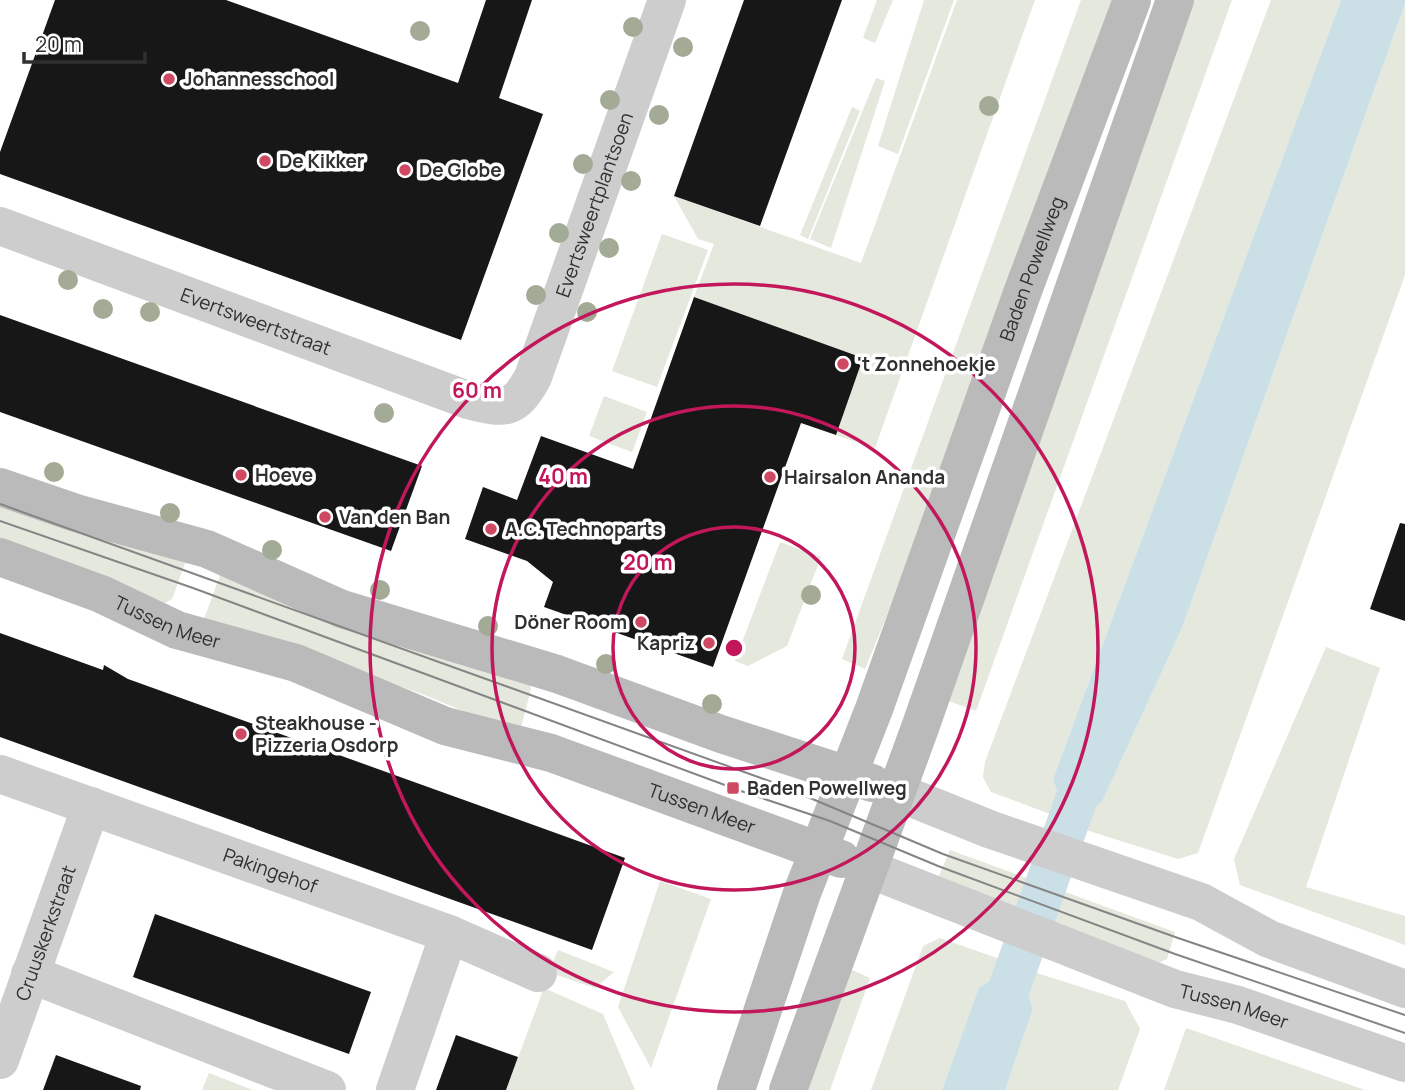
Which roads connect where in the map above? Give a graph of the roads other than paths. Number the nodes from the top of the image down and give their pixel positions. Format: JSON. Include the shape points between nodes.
{"nodes":[{"id":1,"x":667,"y":0,"type":"edge"},
{"id":2,"x":1132,"y":0,"type":"edge"},
{"id":3,"x":1175,"y":0,"type":"edge"},
{"id":4,"x":0,"y":226,"type":"edge"},
{"id":5,"x":515,"y":404,"type":"joint"},
{"id":6,"x":0,"y":487,"type":"edge"},
{"id":7,"x":0,"y":557,"type":"edge"},
{"id":8,"x":0,"y":774,"type":"edge"},
{"id":9,"x":848,"y":775,"type":"junction"},
{"id":10,"x":897,"y":792,"type":"junction"},
{"id":11,"x":91,"y":806,"type":"junction"},
{"id":12,"x":818,"y":851,"type":"junction"},
{"id":13,"x":869,"y":869,"type":"junction"},
{"id":14,"x":449,"y":934,"type":"junction"},
{"id":15,"x":538,"y":973,"type":"dead end"},
{"id":16,"x":30,"y":974,"type":"junction"},
{"id":17,"x":1405,"y":989,"type":"edge"},
{"id":18,"x":0,"y":1060,"type":"edge"},
{"id":19,"x":1405,"y":1063,"type":"edge"},
{"id":20,"x":327,"y":1090,"type":"edge"},
{"id":21,"x":395,"y":1090,"type":"edge"},
{"id":22,"x":736,"y":1090,"type":"edge"},
{"id":23,"x":788,"y":1090,"type":"edge"}],
"edges":[{"from":1,"to":5,"type":"street","name":"Evertsweertplantsoen","via":[[533,377]]},
{"from":2,"to":9,"type":"main road","name":"Baden Powellweg"},
{"from":3,"to":10,"type":"main road"},
{"from":4,"to":5,"type":"street","name":"Evertsweertstraat","via":[[468,400],[497,407]]},
{"from":6,"to":9,"type":"main road","via":[[207,549],[342,609],[557,674]]},
{"from":7,"to":12,"type":"main road","name":"Tussen Meer","via":[[101,594],[177,630],[296,663],[445,726],[551,753]]},
{"from":8,"to":11,"type":"street","name":"Pakingehof"},
{"from":9,"to":10,"type":"main road"},
{"from":9,"to":12,"type":"main road","name":"Baden Powellweg"},
{"from":10,"to":13,"type":"main road"},
{"from":10,"to":17,"type":"street","via":[[1201,902],[1269,939]]},
{"from":11,"to":14,"type":"street","name":"Pakingehof"},
{"from":11,"to":16,"type":"street","name":"Cruuskerkstraat"},
{"from":12,"to":13,"type":"main road","name":"Tussen Meer"},
{"from":12,"to":22,"type":"main road","name":"Baden Powellweg"},
{"from":13,"to":19,"type":"street","name":"Tussen Meer","via":[[1175,989],[1238,1005]]},
{"from":13,"to":23,"type":"main road"},
{"from":14,"to":15,"type":"street","name":"Pakingehof"},
{"from":14,"to":21,"type":"street"},
{"from":16,"to":18,"type":"street","name":"Cruuskerkstraat"},
{"from":16,"to":20,"type":"street"}]}
